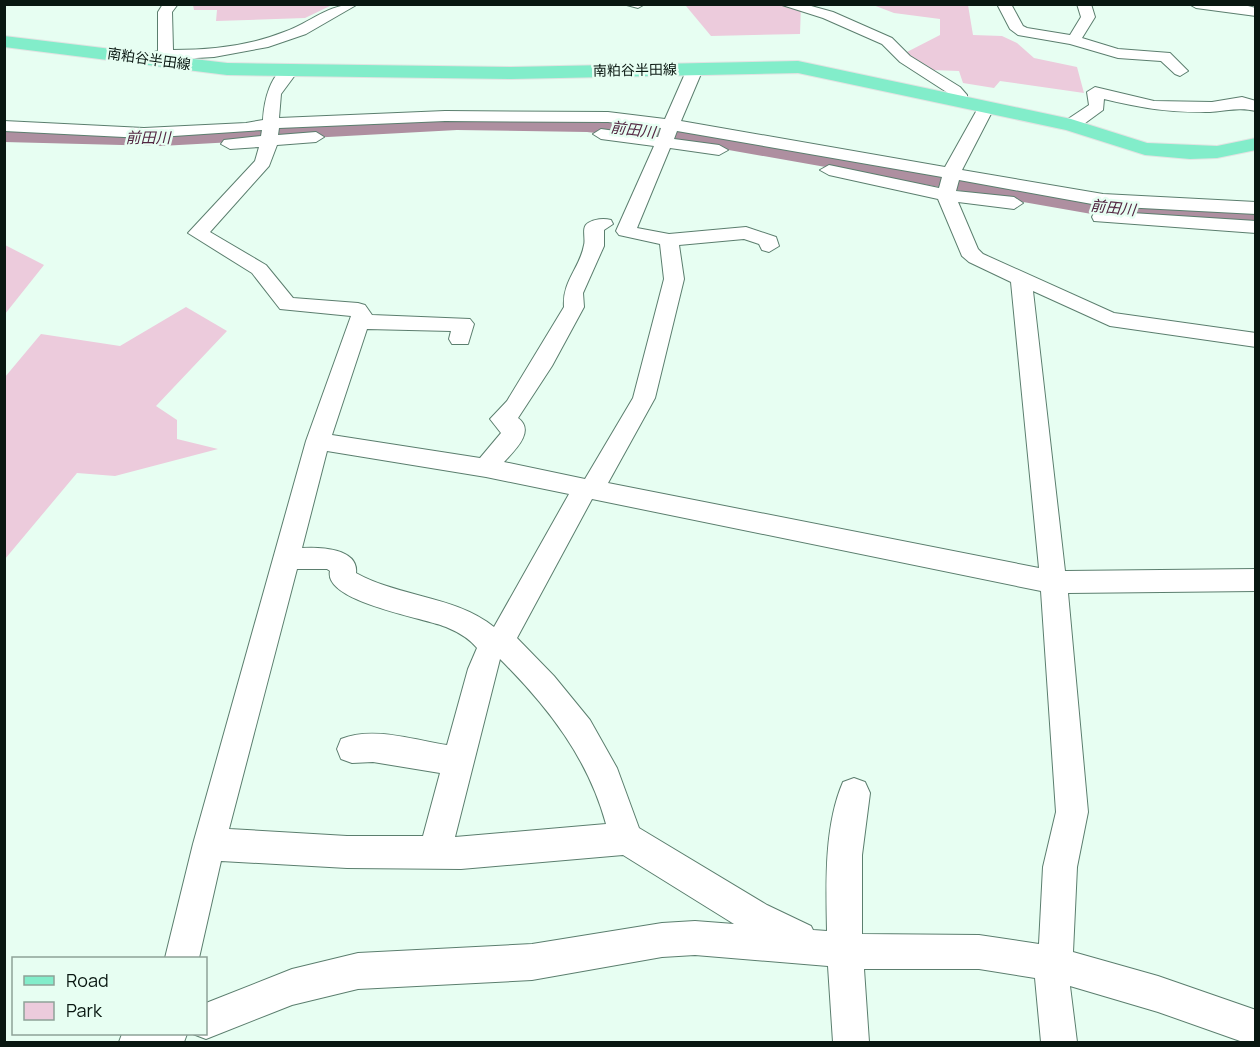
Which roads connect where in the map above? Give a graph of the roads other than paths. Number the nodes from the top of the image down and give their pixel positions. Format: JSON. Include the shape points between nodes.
{"nodes":[{"id":1,"x":171,"y":4,"type":"edge"},
{"id":2,"x":351,"y":4,"type":"edge"},
{"id":3,"x":630,"y":4,"type":"edge"},
{"id":4,"x":638,"y":4,"type":"edge"},
{"id":5,"x":786,"y":4,"type":"edge"},
{"id":6,"x":1004,"y":4,"type":"edge"},
{"id":7,"x":1083,"y":4,"type":"edge"},
{"id":8,"x":1196,"y":4,"type":"edge"},
{"id":9,"x":1256,"y":12,"type":"edge"},
{"id":10,"x":1074,"y":40,"type":"junction"},
{"id":11,"x":4,"y":41,"type":"edge"},
{"id":12,"x":166,"y":54,"type":"junction"},
{"id":13,"x":146,"y":58,"type":"junction"},
{"id":14,"x":695,"y":69,"type":"junction"},
{"id":15,"x":290,"y":71,"type":"junction"},
{"id":16,"x":1180,"y":71,"type":"dead end"},
{"id":17,"x":959,"y":101,"type":"junction"},
{"id":18,"x":1256,"y":106,"type":"edge"},
{"id":19,"x":986,"y":108,"type":"junction"},
{"id":20,"x":1071,"y":125,"type":"junction"},
{"id":21,"x":4,"y":126,"type":"edge"},
{"id":22,"x":270,"y":132,"type":"junction"},
{"id":23,"x":669,"y":134,"type":"junction"},
{"id":24,"x":4,"y":143,"type":"edge"},
{"id":25,"x":26,"y":144,"type":"dead end"},
{"id":26,"x":1256,"y":144,"type":"edge"},
{"id":27,"x":69,"y":147,"type":"dead end"},
{"id":28,"x":948,"y":186,"type":"junction"},
{"id":29,"x":1256,"y":208,"type":"edge"},
{"id":30,"x":1256,"y":227,"type":"edge"},
{"id":31,"x":626,"y":231,"type":"junction"},
{"id":32,"x":669,"y":240,"type":"junction"},
{"id":33,"x":769,"y":246,"type":"dead end"},
{"id":34,"x":1021,"y":279,"type":"junction"},
{"id":35,"x":360,"y":322,"type":"junction"},
{"id":36,"x":460,"y":339,"type":"dead end"},
{"id":37,"x":1256,"y":340,"type":"edge"},
{"id":38,"x":318,"y":441,"type":"junction"},
{"id":39,"x":486,"y":468,"type":"junction"},
{"id":40,"x":588,"y":489,"type":"junction"},
{"id":41,"x":288,"y":558,"type":"junction"},
{"id":42,"x":1256,"y":580,"type":"edge"},
{"id":43,"x":1053,"y":582,"type":"junction"},
{"id":44,"x":496,"y":643,"type":"junction"},
{"id":45,"x":351,"y":749,"type":"dead end"},
{"id":46,"x":459,"y":761,"type":"junction"},
{"id":47,"x":854,"y":793,"type":"dead end"},
{"id":48,"x":626,"y":838,"type":"junction"},
{"id":49,"x":209,"y":844,"type":"junction"},
{"id":50,"x":435,"y":853,"type":"junction"},
{"id":51,"x":832,"y":948,"type":"junction"},
{"id":52,"x":182,"y":957,"type":"edge"},
{"id":53,"x":1054,"y":964,"type":"junction"},
{"id":54,"x":207,"y":1021,"type":"edge"},
{"id":55,"x":1256,"y":1029,"type":"edge"},
{"id":56,"x":851,"y":1042,"type":"edge"},
{"id":57,"x":1059,"y":1042,"type":"edge"}],
"edges":[{"from":1,"to":12,"type":"street","via":[[165,12]]},
{"from":2,"to":12,"type":"street","via":[[278,39],[188,55]]},
{"from":3,"to":4,"type":"street"},
{"from":5,"to":17,"type":"street","via":[[853,17],[892,44],[905,59],[954,90]]},
{"from":6,"to":10,"type":"street","via":[[1017,29]]},
{"from":7,"to":10,"type":"street","via":[[1088,17]]},
{"from":8,"to":9,"type":"street"},
{"from":10,"to":16,"type":"street","via":[[1090,48],[1165,56]]},
{"from":11,"to":13,"type":"main road","name":"南粕谷半田線"},
{"from":12,"to":13,"type":"street"},
{"from":13,"to":15,"type":"main road","name":"南粕谷半田線","via":[[227,69]]},
{"from":14,"to":15,"type":"main road","name":"南粕谷半田線","via":[[511,73]]},
{"from":14,"to":17,"type":"main road","name":"南粕谷半田線","via":[[808,68]]},
{"from":14,"to":23,"type":"street"},
{"from":15,"to":22,"type":"street","via":[[273,94]]},
{"from":17,"to":19,"type":"main road","name":"南粕谷半田線"},
{"from":18,"to":20,"type":"street","via":[[1242,102],[1212,107],[1154,106],[1095,92],[1097,107]]},
{"from":19,"to":20,"type":"main road","name":"南粕谷半田線"},
{"from":19,"to":28,"type":"street"},
{"from":20,"to":26,"type":"main road","name":"南粕谷半田線","via":[[1145,149],[1217,152]]},
{"from":21,"to":22,"type":"street","via":[[144,133],[246,128]]},
{"from":22,"to":23,"type":"street","via":[[341,136],[511,131]]},
{"from":22,"to":27,"type":"street"},
{"from":22,"to":35,"type":"street","via":[[263,162],[198,233],[259,268],[287,304],[358,310],[362,314]]},
{"from":23,"to":28,"type":"street"},
{"from":23,"to":28,"type":"street","via":[[722,150]]},
{"from":23,"to":31,"type":"street"},
{"from":24,"to":25,"type":"street"},
{"from":28,"to":29,"type":"street"},
{"from":28,"to":30,"type":"street","via":[[1144,221]]},
{"from":28,"to":34,"type":"street","via":[[969,252]]},
{"from":31,"to":32,"type":"street"},
{"from":31,"to":39,"type":"street","via":[[599,221],[594,227],[594,246],[573,293],[574,306],[541,366],[502,419],[513,426],[513,435]]},
{"from":32,"to":33,"type":"street","via":[[746,233],[769,241]]},
{"from":32,"to":40,"type":"street","via":[[674,279],[644,398]]},
{"from":34,"to":37,"type":"street","via":[[1110,319]]},
{"from":34,"to":43,"type":"street"},
{"from":35,"to":36,"type":"street","via":[[464,324]]},
{"from":35,"to":38,"type":"street"},
{"from":38,"to":39,"type":"street"},
{"from":38,"to":41,"type":"street"},
{"from":39,"to":40,"type":"street"},
{"from":40,"to":43,"type":"street"},
{"from":40,"to":44,"type":"street"},
{"from":41,"to":44,"type":"street","via":[[341,563],[342,578],[349,582],[380,597],[448,617]]},
{"from":41,"to":49,"type":"street"},
{"from":42,"to":43,"type":"street"},
{"from":43,"to":53,"type":"street","via":[[1072,812],[1060,867]]},
{"from":44,"to":46,"type":"street","via":[[482,669]]},
{"from":44,"to":48,"type":"street","via":[[554,695],[590,743],[618,804]]},
{"from":45,"to":46,"type":"street","via":[[373,748]]},
{"from":46,"to":50,"type":"street"},
{"from":47,"to":51,"type":"street"},
{"from":48,"to":50,"type":"street"},
{"from":48,"to":51,"type":"street","via":[[755,917]]},
{"from":49,"to":50,"type":"street"},
{"from":49,"to":52,"type":"street"},
{"from":51,"to":53,"type":"street","via":[[979,952]]},
{"from":51,"to":54,"type":"street","via":[[695,938],[532,962],[358,971],[292,987]]},
{"from":51,"to":56,"type":"street"},
{"from":53,"to":55,"type":"street","via":[[1158,993]]},
{"from":53,"to":57,"type":"street","via":[[1052,981]]}]}
